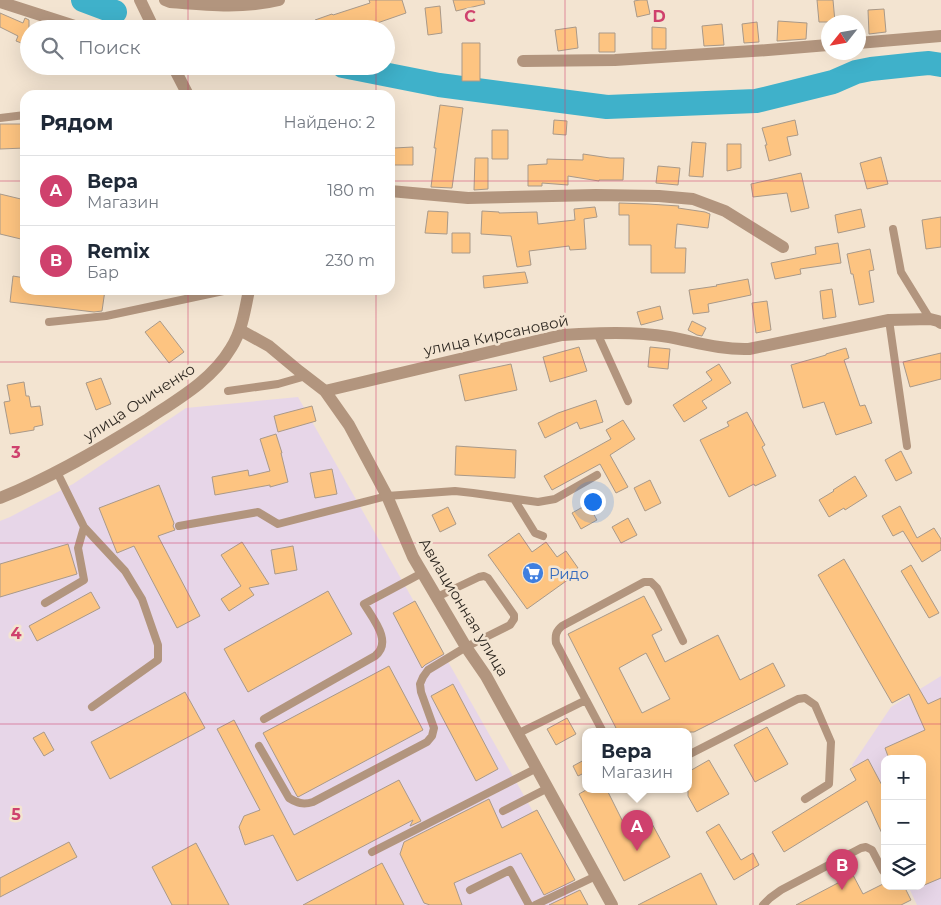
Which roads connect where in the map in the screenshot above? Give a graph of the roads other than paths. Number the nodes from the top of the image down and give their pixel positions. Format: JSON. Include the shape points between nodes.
{"nodes":[{"id":1,"x":140,"y":0,"type":"edge"},
{"id":2,"x":165,"y":0,"type":"edge"},
{"id":3,"x":279,"y":0,"type":"edge"},
{"id":4,"x":0,"y":2,"type":"edge"},
{"id":5,"x":56,"y":20,"type":"edge"},
{"id":6,"x":150,"y":20,"type":"edge"},
{"id":7,"x":941,"y":36,"type":"edge"},
{"id":8,"x":866,"y":42,"type":"edge"},
{"id":9,"x":821,"y":46,"type":"edge"},
{"id":10,"x":523,"y":61,"type":"dead end"},
{"id":11,"x":178,"y":75,"type":"edge"},
{"id":12,"x":185,"y":90,"type":"edge"},
{"id":13,"x":20,"y":116,"type":"edge"},
{"id":14,"x":0,"y":118,"type":"edge"},
{"id":15,"x":395,"y":192,"type":"edge"},
{"id":16,"x":893,"y":229,"type":"dead end"},
{"id":17,"x":783,"y":247,"type":"dead end"},
{"id":18,"x":205,"y":295,"type":"edge"},
{"id":19,"x":247,"y":295,"type":"edge"},
{"id":20,"x":888,"y":320,"type":"junction"},
{"id":21,"x":936,"y":321,"type":"edge"},
{"id":22,"x":49,"y":322,"type":"dead end"},
{"id":23,"x":240,"y":330,"type":"junction"},
{"id":24,"x":597,"y":333,"type":"junction"},
{"id":25,"x":306,"y":376,"type":"junction"},
{"id":26,"x":228,"y":391,"type":"dead end"},
{"id":27,"x":324,"y":391,"type":"junction"},
{"id":28,"x":628,"y":401,"type":"dead end"},
{"id":29,"x":908,"y":446,"type":"dead end"},
{"id":30,"x":57,"y":472,"type":"junction"},
{"id":31,"x":597,"y":475,"type":"dead end"},
{"id":32,"x":387,"y":496,"type":"junction"},
{"id":33,"x":0,"y":498,"type":"edge"},
{"id":34,"x":514,"y":499,"type":"junction"},
{"id":35,"x":179,"y":526,"type":"dead end"},
{"id":36,"x":84,"y":527,"type":"junction"},
{"id":37,"x":543,"y":536,"type":"dead end"},
{"id":38,"x":422,"y":573,"type":"junction"},
{"id":39,"x":437,"y":597,"type":"junction"},
{"id":40,"x":45,"y":602,"type":"dead end"},
{"id":41,"x":683,"y":640,"type":"dead end"},
{"id":42,"x":466,"y":646,"type":"junction"},
{"id":43,"x":586,"y":700,"type":"junction"},
{"id":44,"x":92,"y":706,"type":"dead end"},
{"id":45,"x":264,"y":719,"type":"dead end"},
{"id":46,"x":601,"y":728,"type":"edge"},
{"id":47,"x":519,"y":733,"type":"junction"},
{"id":48,"x":259,"y":746,"type":"dead end"},
{"id":49,"x":692,"y":754,"type":"edge"},
{"id":50,"x":537,"y":768,"type":"junction"},
{"id":51,"x":548,"y":788,"type":"junction"},
{"id":52,"x":805,"y":799,"type":"dead end"},
{"id":53,"x":503,"y":811,"type":"dead end"},
{"id":54,"x":372,"y":852,"type":"dead end"},
{"id":55,"x":881,"y":867,"type":"edge"},
{"id":56,"x":596,"y":876,"type":"junction"},
{"id":57,"x":470,"y":890,"type":"dead end"},
{"id":58,"x":529,"y":905,"type":"edge"},
{"id":59,"x":535,"y":905,"type":"edge"},
{"id":60,"x":612,"y":905,"type":"edge"},
{"id":61,"x":763,"y":905,"type":"edge"}],
"edges":[{"from":1,"to":6,"type":"street"},
{"from":2,"to":3,"type":"street","via":[[214,6],[265,4]]},
{"from":4,"to":5,"type":"street"},
{"from":7,"to":8,"type":"street"},
{"from":9,"to":10,"type":"street","via":[[615,60]]},
{"from":11,"to":12,"type":"street"},
{"from":13,"to":14,"type":"lane"},
{"from":15,"to":17,"type":"street","via":[[451,198],[596,195],[693,198],[725,212]]},
{"from":16,"to":21,"type":"lane","via":[[901,272]]},
{"from":18,"to":22,"type":"lane","via":[[106,316]]},
{"from":19,"to":23,"type":"street","name":"улица Очиченко"},
{"from":20,"to":21,"type":"street","name":"улица Кирсановой"},
{"from":20,"to":24,"type":"street","name":"улица Кирсановой","via":[[734,350],[637,333]]},
{"from":20,"to":29,"type":"lane"},
{"from":23,"to":25,"type":"street","name":"Авиационная улица","via":[[269,346]]},
{"from":23,"to":30,"type":"street","name":"улица Очиченко","via":[[221,363],[202,382],[129,431]]},
{"from":24,"to":27,"type":"street","name":"улица Кирсановой","via":[[562,335]]},
{"from":24,"to":28,"type":"lane"},
{"from":25,"to":26,"type":"lane","via":[[278,384]]},
{"from":25,"to":27,"type":"street","name":"Авиационная улица"},
{"from":27,"to":32,"type":"street","name":"Авиационная улица","via":[[349,424]]},
{"from":30,"to":33,"type":"street","name":"улица Очиченко"},
{"from":30,"to":36,"type":"lane"},
{"from":31,"to":34,"type":"lane","via":[[555,500]]},
{"from":32,"to":34,"type":"lane","via":[[455,491]]},
{"from":32,"to":35,"type":"lane","via":[[278,524],[258,512]]},
{"from":32,"to":38,"type":"street","name":"Авиационная улица"},
{"from":34,"to":37,"type":"lane","via":[[535,533]]},
{"from":36,"to":40,"type":"lane","via":[[78,548],[84,580]]},
{"from":36,"to":44,"type":"lane","via":[[125,571],[142,599],[158,645],[158,660]]},
{"from":38,"to":39,"type":"street","name":"Авиационная улица"},
{"from":38,"to":45,"type":"lane","via":[[364,604],[382,634],[380,652]]},
{"from":39,"to":42,"type":"street","name":"Авиационная улица"},
{"from":39,"to":42,"type":"lane","via":[[484,576],[514,614],[510,625]]},
{"from":41,"to":43,"type":"lane","via":[[651,582],[644,582],[562,626],[557,631],[556,643]]},
{"from":42,"to":47,"type":"street","name":"Авиационная улица"},
{"from":42,"to":48,"type":"lane","via":[[423,676],[421,692],[434,728],[427,742],[313,802],[305,804],[288,798]]},
{"from":43,"to":46,"type":"lane"},
{"from":43,"to":47,"type":"lane"},
{"from":47,"to":50,"type":"street","name":"Авиационная улица"},
{"from":49,"to":52,"type":"lane","via":[[805,698],[815,705],[832,742],[829,784]]},
{"from":50,"to":51,"type":"street","name":"Авиационная улица"},
{"from":50,"to":54,"type":"lane"},
{"from":51,"to":53,"type":"lane"},
{"from":51,"to":56,"type":"street","name":"Авиационная улица"},
{"from":55,"to":61,"type":"lane","via":[[872,850],[861,848],[781,890]]},
{"from":56,"to":59,"type":"lane"},
{"from":56,"to":60,"type":"street","name":"Авиационная улица"},
{"from":57,"to":58,"type":"lane","via":[[510,870]]}]}
